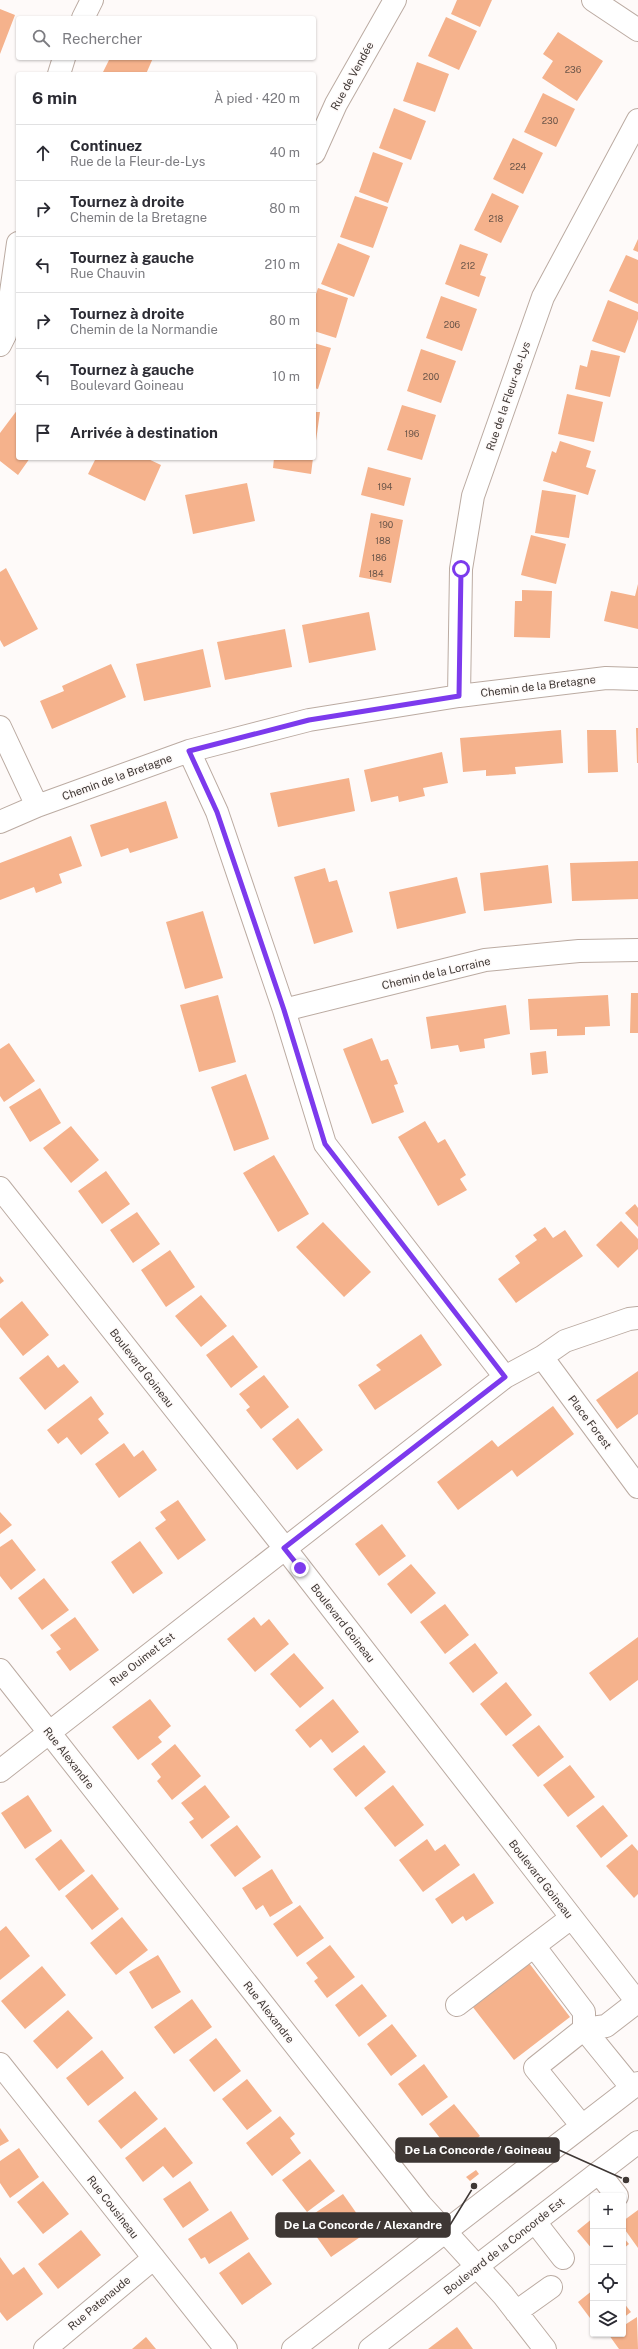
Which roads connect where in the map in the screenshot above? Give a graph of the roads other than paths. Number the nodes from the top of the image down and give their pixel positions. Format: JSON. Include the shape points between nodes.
{"nodes":[{"id":1,"x":92,"y":0,"type":"edge"},
{"id":2,"x":395,"y":0,"type":"edge"},
{"id":3,"x":593,"y":0,"type":"edge"},
{"id":4,"x":84,"y":16,"type":"edge"},
{"id":5,"x":638,"y":30,"type":"edge"},
{"id":6,"x":63,"y":60,"type":"edge"},
{"id":7,"x":60,"y":72,"type":"edge"},
{"id":8,"x":638,"y":120,"type":"edge"},
{"id":9,"x":316,"y":149,"type":"edge"},
{"id":10,"x":16,"y":262,"type":"edge"},
{"id":11,"x":8,"y":340,"type":"edge"},
{"id":12,"x":638,"y":679,"type":"edge"},
{"id":13,"x":459,"y":696,"type":"junction"},
{"id":14,"x":0,"y":728,"type":"edge"},
{"id":15,"x":189,"y":751,"type":"junction"},
{"id":16,"x":37,"y":806,"type":"junction"},
{"id":17,"x":0,"y":822,"type":"edge"},
{"id":18,"x":638,"y":950,"type":"edge"},
{"id":19,"x":284,"y":1010,"type":"junction"},
{"id":20,"x":0,"y":1188,"type":"edge"},
{"id":21,"x":638,"y":1318,"type":"edge"},
{"id":22,"x":542,"y":1358,"type":"junction"},
{"id":23,"x":505,"y":1377,"type":"junction"},
{"id":24,"x":638,"y":1487,"type":"edge"},
{"id":25,"x":284,"y":1548,"type":"junction"},
{"id":26,"x":0,"y":1670,"type":"edge"},
{"id":27,"x":49,"y":1733,"type":"junction"},
{"id":28,"x":0,"y":1771,"type":"edge"},
{"id":29,"x":571,"y":1918,"type":"junction"},
{"id":30,"x":534,"y":1946,"type":"junction"},
{"id":31,"x":638,"y":2002,"type":"edge"},
{"id":32,"x":457,"y":2005,"type":"dead end"},
{"id":33,"x":584,"y":2029,"type":"junction"},
{"id":34,"x":0,"y":2064,"type":"edge"},
{"id":35,"x":635,"y":2086,"type":"edge"},
{"id":36,"x":582,"y":2126,"type":"junction"},
{"id":37,"x":638,"y":2144,"type":"edge"},
{"id":38,"x":599,"y":2173,"type":"junction"},
{"id":39,"x":614,"y":2193,"type":"edge"},
{"id":40,"x":535,"y":2222,"type":"junction"},
{"id":41,"x":445,"y":2232,"type":"junction"},
{"id":42,"x":154,"y":2258,"type":"junction"},
{"id":43,"x":563,"y":2258,"type":"dead end"},
{"id":44,"x":477,"y":2267,"type":"junction"},
{"id":45,"x":552,"y":2286,"type":"dead end"},
{"id":46,"x":516,"y":2312,"type":"junction"},
{"id":47,"x":45,"y":2349,"type":"edge"},
{"id":48,"x":226,"y":2349,"type":"edge"},
{"id":49,"x":293,"y":2349,"type":"edge"},
{"id":50,"x":370,"y":2349,"type":"edge"},
{"id":51,"x":545,"y":2349,"type":"edge"}],
"edges":[{"from":1,"to":4,"type":"street"},
{"from":2,"to":9,"type":"street","name":"Rue de Vendée","via":[[336,104]]},
{"from":3,"to":5,"type":"street"},
{"from":6,"to":7,"type":"street"},
{"from":8,"to":13,"type":"street","name":"Rue de la Fleur-de-Lys","via":[[543,297],[473,496],[461,569]]},
{"from":10,"to":11,"type":"street"},
{"from":12,"to":13,"type":"street","name":"Chemin de la Bretagne","via":[[606,678]]},
{"from":13,"to":15,"type":"street","name":"Chemin de la Bretagne","via":[[309,720]]},
{"from":14,"to":16,"type":"street"},
{"from":15,"to":16,"type":"street","name":"Chemin de la Bretagne"},
{"from":15,"to":19,"type":"street","via":[[217,812]]},
{"from":16,"to":17,"type":"street","name":"Chemin de la Bretagne"},
{"from":18,"to":19,"type":"street","name":"Chemin de la Lorraine","via":[[579,951],[485,960]]},
{"from":19,"to":23,"type":"street","via":[[325,1144]]},
{"from":20,"to":25,"type":"street","name":"Boulevard Goineau"},
{"from":21,"to":22,"type":"street","name":"Rue Ouimet Est","via":[[566,1341]]},
{"from":22,"to":23,"type":"street","name":"Rue Ouimet Est"},
{"from":22,"to":24,"type":"street","name":"Place Forest"},
{"from":23,"to":25,"type":"street","name":"Rue Ouimet Est"},
{"from":25,"to":27,"type":"street","name":"Rue Ouimet Est"},
{"from":25,"to":29,"type":"street","name":"Boulevard Goineau"},
{"from":26,"to":27,"type":"street","name":"Rue Alexandre"},
{"from":27,"to":28,"type":"street","name":"Rue Ouimet Est"},
{"from":27,"to":41,"type":"street","name":"Rue Alexandre","via":[[421,2205]]},
{"from":29,"to":30,"type":"street"},
{"from":29,"to":31,"type":"street","name":"Boulevard Goineau"},
{"from":30,"to":32,"type":"street"},
{"from":30,"to":33,"type":"street","via":[[584,2012]]},
{"from":31,"to":33,"type":"street","via":[[606,2026]]},
{"from":33,"to":35,"type":"street"},
{"from":33,"to":36,"type":"street","via":[[535,2068]]},
{"from":34,"to":42,"type":"street","name":"Rue Cousineau"},
{"from":35,"to":36,"type":"street"},
{"from":36,"to":41,"type":"street"},
{"from":37,"to":38,"type":"street","name":"Boulevard de la Concorde Est"},
{"from":38,"to":39,"type":"street"},
{"from":38,"to":40,"type":"street","name":"Boulevard de la Concorde Est"},
{"from":40,"to":43,"type":"street"},
{"from":40,"to":44,"type":"street","name":"Boulevard de la Concorde Est"},
{"from":41,"to":44,"type":"street","name":"Rue Alexandre"},
{"from":41,"to":49,"type":"street"},
{"from":42,"to":47,"type":"street","name":"Rue Patenaude"},
{"from":42,"to":48,"type":"street","name":"Rue Cousineau"},
{"from":44,"to":46,"type":"street","name":"Rue Alexandre"},
{"from":44,"to":50,"type":"street","name":"Boulevard de la Concorde Est"},
{"from":45,"to":46,"type":"street"},
{"from":46,"to":51,"type":"street","name":"Rue Alexandre"}]}
